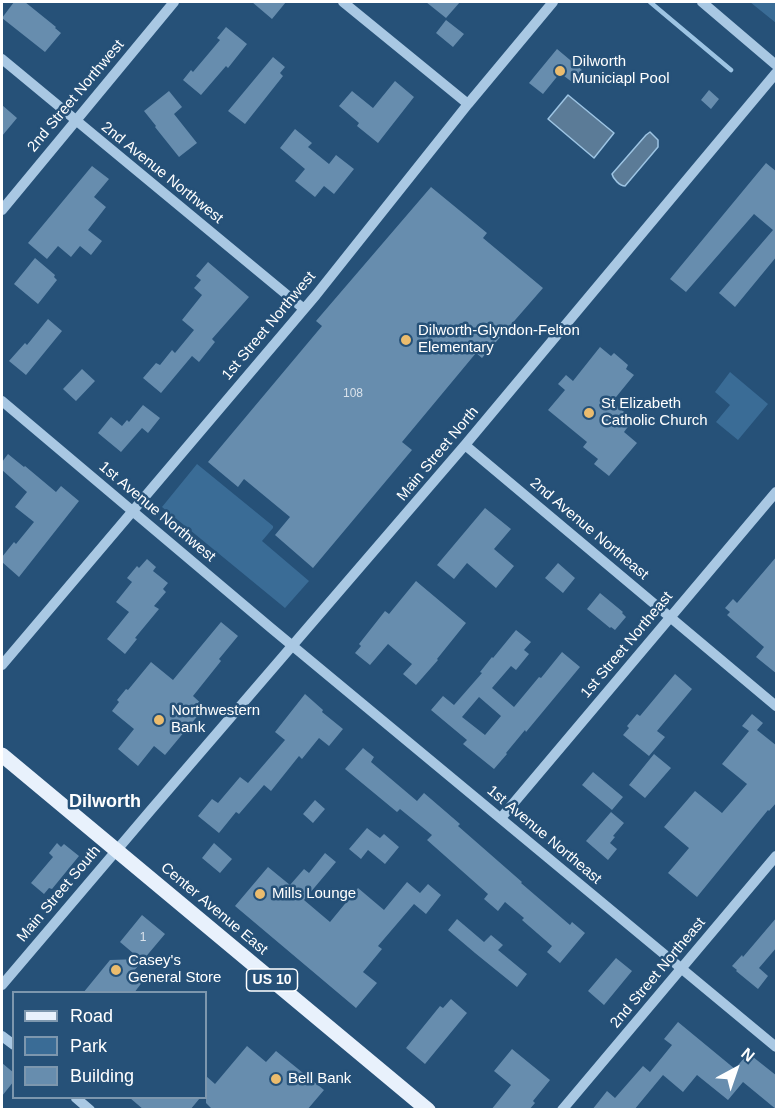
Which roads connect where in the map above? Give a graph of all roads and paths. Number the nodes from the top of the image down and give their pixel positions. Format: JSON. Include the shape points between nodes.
{"nodes":[{"id":1,"x":174,"y":2,"type":"edge"},
{"id":2,"x":343,"y":2,"type":"edge"},
{"id":3,"x":553,"y":2,"type":"edge"},
{"id":4,"x":702,"y":2,"type":"edge"},
{"id":5,"x":2,"y":59,"type":"edge"},
{"id":6,"x":777,"y":65,"type":"edge"},
{"id":7,"x":777,"y":73,"type":"edge"},
{"id":8,"x":468,"y":104,"type":"junction"},
{"id":9,"x":75,"y":121,"type":"junction"},
{"id":10,"x":2,"y":210,"type":"edge"},
{"id":11,"x":304,"y":309,"type":"junction"},
{"id":12,"x":2,"y":401,"type":"edge"},
{"id":13,"x":465,"y":445,"type":"junction"},
{"id":14,"x":777,"y":492,"type":"edge"},
{"id":15,"x":132,"y":511,"type":"junction"},
{"id":16,"x":671,"y":617,"type":"junction"},
{"id":17,"x":293,"y":645,"type":"junction"},
{"id":18,"x":2,"y":665,"type":"edge"},
{"id":19,"x":777,"y":706,"type":"edge"},
{"id":20,"x":2,"y":755,"type":"edge"},
{"id":21,"x":501,"y":818,"type":"junction"},
{"id":22,"x":117,"y":850,"type":"junction"},
{"id":23,"x":777,"y":856,"type":"edge"},
{"id":24,"x":682,"y":968,"type":"junction"},
{"id":25,"x":2,"y":986,"type":"edge"},
{"id":26,"x":777,"y":1047,"type":"edge"},
{"id":27,"x":77,"y":1099,"type":"edge"},
{"id":28,"x":90,"y":1110,"type":"edge"},
{"id":29,"x":428,"y":1110,"type":"edge"},
{"id":30,"x":562,"y":1110,"type":"edge"}],
"edges":[{"from":1,"to":9,"type":"street","name":"2nd Street Northwest"},
{"from":2,"to":8,"type":"street"},
{"from":3,"to":8,"type":"street","name":"1st Street Northwest"},
{"from":4,"to":6,"type":"street"},
{"from":5,"to":9,"type":"street","name":"2nd Avenue Northwest"},
{"from":7,"to":13,"type":"street","name":"Main Street North"},
{"from":8,"to":11,"type":"street","name":"1st Street Northwest"},
{"from":9,"to":10,"type":"street","name":"2nd Street Northwest"},
{"from":9,"to":11,"type":"street","name":"2nd Avenue Northwest"},
{"from":11,"to":15,"type":"street","name":"1st Street Northwest"},
{"from":12,"to":15,"type":"street","name":"1st Avenue Northwest"},
{"from":13,"to":16,"type":"street","name":"2nd Avenue Northeast"},
{"from":13,"to":17,"type":"street","name":"Main Street North"},
{"from":14,"to":16,"type":"street","name":"1st Street Northeast"},
{"from":15,"to":17,"type":"street","name":"1st Avenue Northwest"},
{"from":15,"to":18,"type":"street","name":"1st Street Northwest"},
{"from":16,"to":19,"type":"street","name":"2nd Avenue Northeast"},
{"from":16,"to":21,"type":"street","name":"1st Street Northeast"},
{"from":17,"to":21,"type":"street","name":"1st Avenue Northeast"},
{"from":17,"to":22,"type":"street","name":"Main Street North"},
{"from":20,"to":22,"type":"main road","number":"US 10"},
{"from":21,"to":24,"type":"street","name":"1st Avenue Northeast"},
{"from":22,"to":25,"type":"street","name":"Main Street South"},
{"from":22,"to":29,"type":"main road","name":"Center Avenue East","number":"US 10"},
{"from":23,"to":24,"type":"street","name":"2nd Street Northeast"},
{"from":24,"to":26,"type":"street","name":"1st Avenue Northeast"},
{"from":24,"to":30,"type":"street","name":"2nd Street Northeast"},
{"from":27,"to":28,"type":"street"}]}
